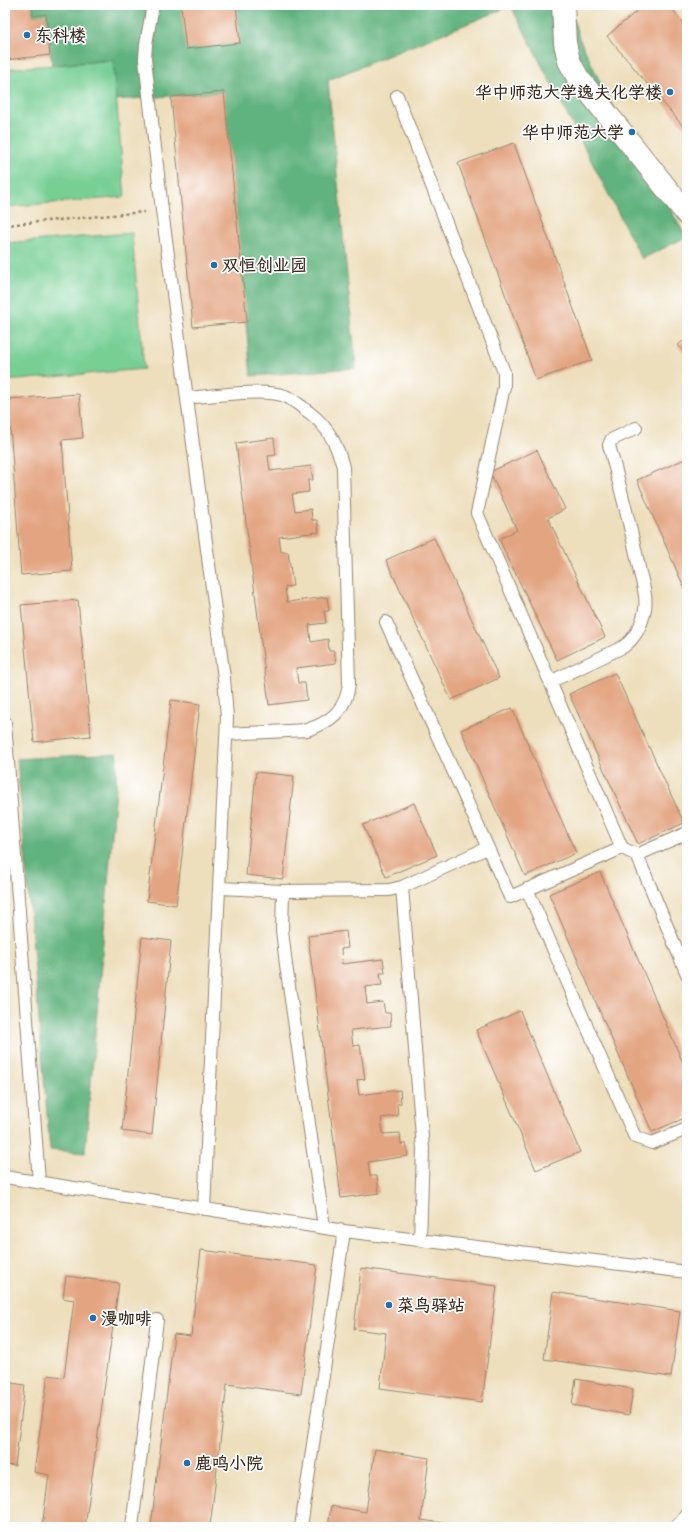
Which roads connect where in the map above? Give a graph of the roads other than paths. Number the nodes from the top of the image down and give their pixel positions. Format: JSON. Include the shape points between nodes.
{"nodes":[{"id":1,"x":153,"y":5,"type":"edge"},
{"id":2,"x":562,"y":5,"type":"edge"},
{"id":3,"x":397,"y":96,"type":"dead end"},
{"id":4,"x":687,"y":214,"type":"edge"},
{"id":5,"x":187,"y":398,"type":"junction"},
{"id":6,"x":636,"y":428,"type":"dead end"},
{"id":7,"x":386,"y":622,"type":"dead end"},
{"id":8,"x":550,"y":682,"type":"junction"},
{"id":9,"x":5,"y":722,"type":"edge"},
{"id":10,"x":227,"y":734,"type":"junction"},
{"id":11,"x":687,"y":832,"type":"edge"},
{"id":12,"x":487,"y":848,"type":"junction"},
{"id":13,"x":622,"y":848,"type":"junction"},
{"id":14,"x":637,"y":855,"type":"junction"},
{"id":15,"x":402,"y":887,"type":"junction"},
{"id":16,"x":220,"y":888,"type":"junction"},
{"id":17,"x":527,"y":889,"type":"junction"},
{"id":18,"x":283,"y":891,"type":"junction"},
{"id":19,"x":687,"y":974,"type":"edge"},
{"id":20,"x":687,"y":1129,"type":"edge"},
{"id":21,"x":5,"y":1177,"type":"edge"},
{"id":22,"x":39,"y":1182,"type":"junction"},
{"id":23,"x":204,"y":1208,"type":"junction"},
{"id":24,"x":324,"y":1228,"type":"junction"},
{"id":25,"x":344,"y":1230,"type":"junction"},
{"id":26,"x":420,"y":1240,"type":"junction"},
{"id":27,"x":687,"y":1272,"type":"edge"},
{"id":28,"x":157,"y":1320,"type":"dead end"},
{"id":29,"x":687,"y":1515,"type":"edge"},
{"id":30,"x":132,"y":1527,"type":"edge"},
{"id":31,"x":301,"y":1527,"type":"edge"},
{"id":32,"x":676,"y":1527,"type":"edge"}],
"edges":[{"from":1,"to":5,"type":"lane","via":[[145,59]]},
{"from":2,"to":4,"type":"street","via":[[565,43],[569,61],[578,78]]},
{"from":3,"to":8,"type":"lane","via":[[504,372],[504,387],[477,513]]},
{"from":5,"to":10,"type":"lane","via":[[224,678]]},
{"from":5,"to":10,"type":"lane","via":[[262,393],[284,396],[321,421],[340,453],[343,467],[348,696],[331,718],[307,730]]},
{"from":6,"to":8,"type":"lane","via":[[611,440],[609,445],[646,598],[640,626],[631,642],[623,647]]},
{"from":7,"to":12,"type":"lane"},
{"from":8,"to":13,"type":"lane"},
{"from":9,"to":22,"type":"lane"},
{"from":10,"to":16,"type":"lane"},
{"from":11,"to":14,"type":"lane"},
{"from":12,"to":15,"type":"lane"},
{"from":12,"to":17,"type":"lane","via":[[510,897]]},
{"from":13,"to":14,"type":"lane"},
{"from":13,"to":17,"type":"lane"},
{"from":14,"to":19,"type":"lane"},
{"from":15,"to":18,"type":"lane","via":[[384,890]]},
{"from":15,"to":26,"type":"lane","via":[[423,1149]]},
{"from":16,"to":18,"type":"lane"},
{"from":16,"to":23,"type":"lane"},
{"from":17,"to":20,"type":"lane","via":[[635,1137],[652,1143]]},
{"from":18,"to":24,"type":"lane","via":[[282,930],[286,966]]},
{"from":21,"to":22,"type":"lane"},
{"from":22,"to":23,"type":"lane"},
{"from":23,"to":24,"type":"lane"},
{"from":24,"to":25,"type":"lane"},
{"from":25,"to":26,"type":"lane"},
{"from":25,"to":31,"type":"lane"},
{"from":26,"to":27,"type":"lane"},
{"from":28,"to":30,"type":"lane"},
{"from":29,"to":32,"type":"lane"}]}
